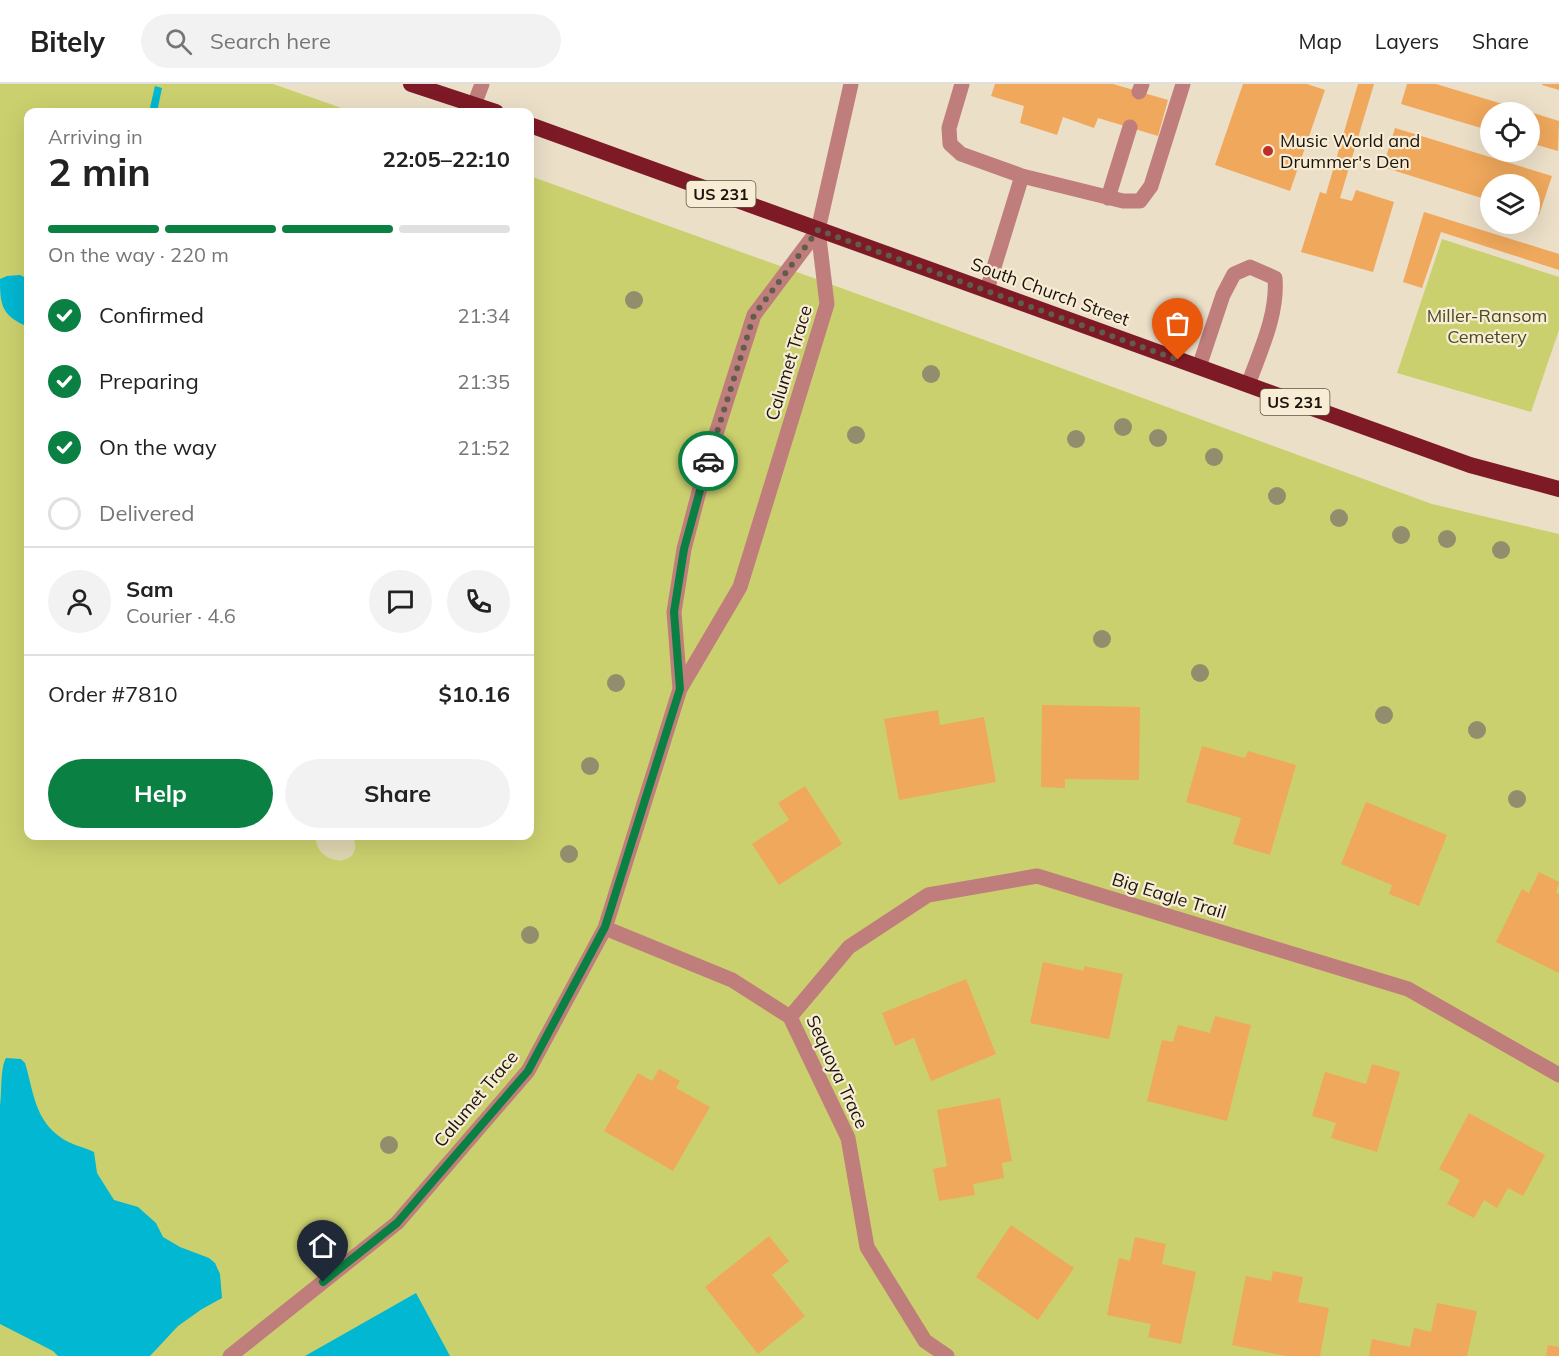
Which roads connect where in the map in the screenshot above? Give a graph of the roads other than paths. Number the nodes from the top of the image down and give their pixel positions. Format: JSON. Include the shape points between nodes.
{"nodes":[{"id":1,"x":411,"y":84,"type":"edge"},
{"id":2,"x":482,"y":84,"type":"edge"},
{"id":3,"x":851,"y":84,"type":"edge"},
{"id":4,"x":962,"y":84,"type":"edge"},
{"id":5,"x":1183,"y":84,"type":"edge"},
{"id":6,"x":474,"y":105,"type":"junction"},
{"id":7,"x":483,"y":108,"type":"edge"},
{"id":8,"x":534,"y":126,"type":"edge"},
{"id":9,"x":1130,"y":127,"type":"dead end"},
{"id":10,"x":1022,"y":176,"type":"junction"},
{"id":11,"x":1108,"y":198,"type":"junction"},
{"id":12,"x":818,"y":230,"type":"junction"},
{"id":13,"x":987,"y":290,"type":"junction"},
{"id":14,"x":1199,"y":367,"type":"junction"},
{"id":15,"x":1248,"y":385,"type":"junction"},
{"id":16,"x":1559,"y":489,"type":"edge"},
{"id":17,"x":680,"y":689,"type":"junction"},
{"id":18,"x":605,"y":927,"type":"junction"},
{"id":19,"x":790,"y":1017,"type":"junction"},
{"id":20,"x":1559,"y":1075,"type":"edge"},
{"id":21,"x":230,"y":1356,"type":"edge"},
{"id":22,"x":947,"y":1356,"type":"edge"}],
"edges":[{"from":1,"to":6,"type":"highway"},
{"from":2,"to":6,"type":"street"},
{"from":3,"to":12,"type":"street"},
{"from":4,"to":10,"type":"street","via":[[949,128],[950,144],[961,154]]},
{"from":5,"to":11,"type":"street","via":[[1151,186],[1140,201]]},
{"from":6,"to":7,"type":"highway"},
{"from":8,"to":12,"type":"highway","name":"South Church Street","number":"US 231"},
{"from":9,"to":11,"type":"street"},
{"from":10,"to":11,"type":"street"},
{"from":10,"to":13,"type":"street"},
{"from":12,"to":13,"type":"highway","name":"South Church Street","number":"US 231"},
{"from":12,"to":17,"type":"street","name":"Calumet Trace","via":[[827,304],[740,587]]},
{"from":12,"to":17,"type":"street","name":"Calumet Trace","via":[[754,315],[706,465],[684,549],[674,612]]},
{"from":13,"to":14,"type":"highway","name":"South Church Street","number":"US 231"},
{"from":14,"to":15,"type":"highway","name":"South Church Street","number":"US 231"},
{"from":14,"to":15,"type":"street","via":[[1223,295],[1234,274],[1250,267],[1275,278],[1276,296]]},
{"from":15,"to":16,"type":"highway","name":"South Church Street","number":"US 231","via":[[1470,465]]},
{"from":17,"to":18,"type":"street","name":"Calumet Trace"},
{"from":18,"to":19,"type":"street","name":"Sequoya Trace","via":[[732,980]]},
{"from":18,"to":21,"type":"street","name":"Calumet Trace","via":[[528,1071],[405,1214]]},
{"from":19,"to":20,"type":"street","name":"Big Eagle Trail","via":[[849,947],[928,895],[1037,876],[1408,989]]},
{"from":19,"to":22,"type":"street","name":"Sequoya Trace","via":[[848,1138],[867,1247],[925,1341]]}]}
